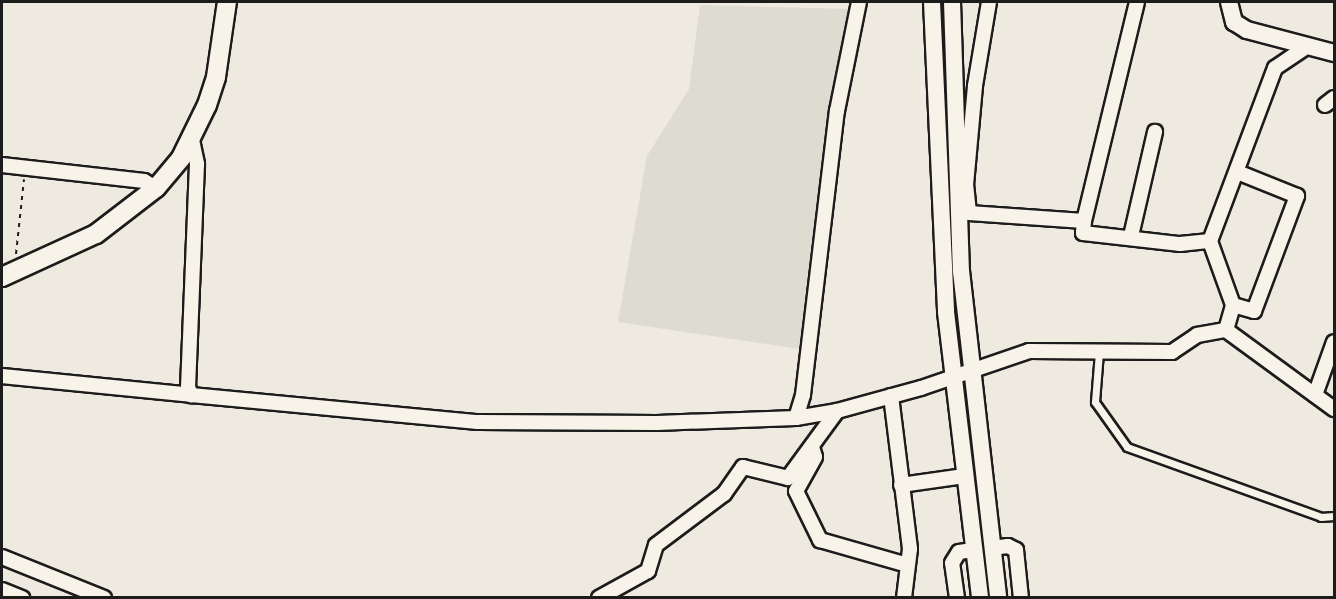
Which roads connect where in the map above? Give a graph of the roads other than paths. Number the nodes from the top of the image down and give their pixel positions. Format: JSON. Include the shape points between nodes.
{"nodes":[{"id":1,"x":227,"y":2,"type":"edge"},
{"id":2,"x":859,"y":2,"type":"edge"},
{"id":3,"x":932,"y":2,"type":"edge"},
{"id":4,"x":952,"y":2,"type":"edge"},
{"id":5,"x":989,"y":2,"type":"edge"},
{"id":6,"x":1137,"y":2,"type":"edge"},
{"id":7,"x":1229,"y":2,"type":"edge"},
{"id":8,"x":1308,"y":46,"type":"junction"},
{"id":9,"x":1335,"y":53,"type":"edge"},
{"id":10,"x":1155,"y":132,"type":"dead end"},
{"id":11,"x":192,"y":140,"type":"junction"},
{"id":12,"x":2,"y":165,"type":"edge"},
{"id":13,"x":961,"y":167,"type":"junction"},
{"id":14,"x":1237,"y":172,"type":"junction"},
{"id":15,"x":156,"y":188,"type":"junction"},
{"id":16,"x":963,"y":213,"type":"junction"},
{"id":17,"x":1084,"y":221,"type":"junction"},
{"id":18,"x":1131,"y":236,"type":"junction"},
{"id":19,"x":1210,"y":241,"type":"junction"},
{"id":20,"x":8,"y":274,"type":"edge"},
{"id":21,"x":1233,"y":305,"type":"junction"},
{"id":22,"x":1226,"y":330,"type":"junction"},
{"id":23,"x":1335,"y":342,"type":"edge"},
{"id":24,"x":1099,"y":352,"type":"junction"},
{"id":25,"x":970,"y":371,"type":"junction"},
{"id":26,"x":2,"y":376,"type":"edge"},
{"id":27,"x":952,"y":378,"type":"junction"},
{"id":28,"x":1315,"y":394,"type":"junction"},
{"id":29,"x":191,"y":395,"type":"junction"},
{"id":30,"x":891,"y":396,"type":"junction"},
{"id":31,"x":1335,"y":409,"type":"edge"},
{"id":32,"x":837,"y":411,"type":"junction"},
{"id":33,"x":796,"y":418,"type":"junction"},
{"id":34,"x":812,"y":447,"type":"junction"},
{"id":35,"x":964,"y":476,"type":"junction"},
{"id":36,"x":901,"y":485,"type":"junction"},
{"id":37,"x":1335,"y":516,"type":"edge"},
{"id":38,"x":992,"y":548,"type":"junction"},
{"id":39,"x":973,"y":550,"type":"junction"},
{"id":40,"x":2,"y":557,"type":"edge"},
{"id":41,"x":908,"y":565,"type":"junction"},
{"id":42,"x":2,"y":590,"type":"edge"},
{"id":43,"x":22,"y":597,"type":"edge"},
{"id":44,"x":104,"y":597,"type":"edge"},
{"id":45,"x":597,"y":597,"type":"edge"},
{"id":46,"x":904,"y":597,"type":"edge"},
{"id":47,"x":957,"y":597,"type":"edge"},
{"id":48,"x":980,"y":597,"type":"edge"},
{"id":49,"x":998,"y":597,"type":"edge"},
{"id":50,"x":1021,"y":597,"type":"edge"}],
"edges":[{"from":1,"to":11,"type":"main road","via":[[216,77]]},
{"from":2,"to":33,"type":"street","via":[[837,111],[803,395]]},
{"from":3,"to":27,"type":"street"},
{"from":4,"to":13,"type":"street"},
{"from":5,"to":13,"type":"street"},
{"from":6,"to":17,"type":"street"},
{"from":7,"to":8,"type":"street","via":[[1231,16],[1241,27]]},
{"from":8,"to":9,"type":"street"},
{"from":8,"to":14,"type":"street","via":[[1275,68],[1260,99]]},
{"from":10,"to":18,"type":"street"},
{"from":11,"to":15,"type":"main road"},
{"from":11,"to":29,"type":"street","via":[[197,164],[188,387]]},
{"from":12,"to":15,"type":"street","via":[[144,181]]},
{"from":13,"to":16,"type":"street"},
{"from":14,"to":19,"type":"street"},
{"from":14,"to":21,"type":"street","via":[[1297,196],[1254,312]]},
{"from":15,"to":20,"type":"main road","via":[[96,234]]},
{"from":16,"to":17,"type":"street"},
{"from":16,"to":25,"type":"street"},
{"from":17,"to":18,"type":"street","via":[[1083,233]]},
{"from":18,"to":19,"type":"street","via":[[1180,244]]},
{"from":19,"to":21,"type":"street"},
{"from":21,"to":22,"type":"street"},
{"from":22,"to":24,"type":"street","via":[[1197,335],[1173,352]]},
{"from":22,"to":28,"type":"street"},
{"from":23,"to":28,"type":"street"},
{"from":24,"to":25,"type":"street","via":[[1029,351]]},
{"from":24,"to":37,"type":"lane","via":[[1095,402],[1126,447],[1321,517]]},
{"from":25,"to":27,"type":"street"},
{"from":25,"to":38,"type":"street"},
{"from":26,"to":29,"type":"street"},
{"from":27,"to":30,"type":"street"},
{"from":27,"to":35,"type":"street"},
{"from":28,"to":31,"type":"street"},
{"from":29,"to":33,"type":"street","via":[[394,416],[536,424]]},
{"from":30,"to":32,"type":"street"},
{"from":30,"to":36,"type":"street"},
{"from":32,"to":33,"type":"street"},
{"from":32,"to":34,"type":"street"},
{"from":34,"to":41,"type":"street","via":[[815,457],[796,491],[820,540]]},
{"from":34,"to":45,"type":"street","via":[[788,478],[743,467],[724,494],[656,545],[648,571]]},
{"from":35,"to":36,"type":"street"},
{"from":35,"to":39,"type":"street"},
{"from":36,"to":41,"type":"street"},
{"from":38,"to":49,"type":"street"},
{"from":38,"to":50,"type":"street","via":[[1008,546],[1016,550]]},
{"from":39,"to":47,"type":"street","via":[[959,552],[952,563]]},
{"from":39,"to":48,"type":"street"},
{"from":40,"to":44,"type":"street"},
{"from":41,"to":46,"type":"street"},
{"from":42,"to":43,"type":"street"}]}
